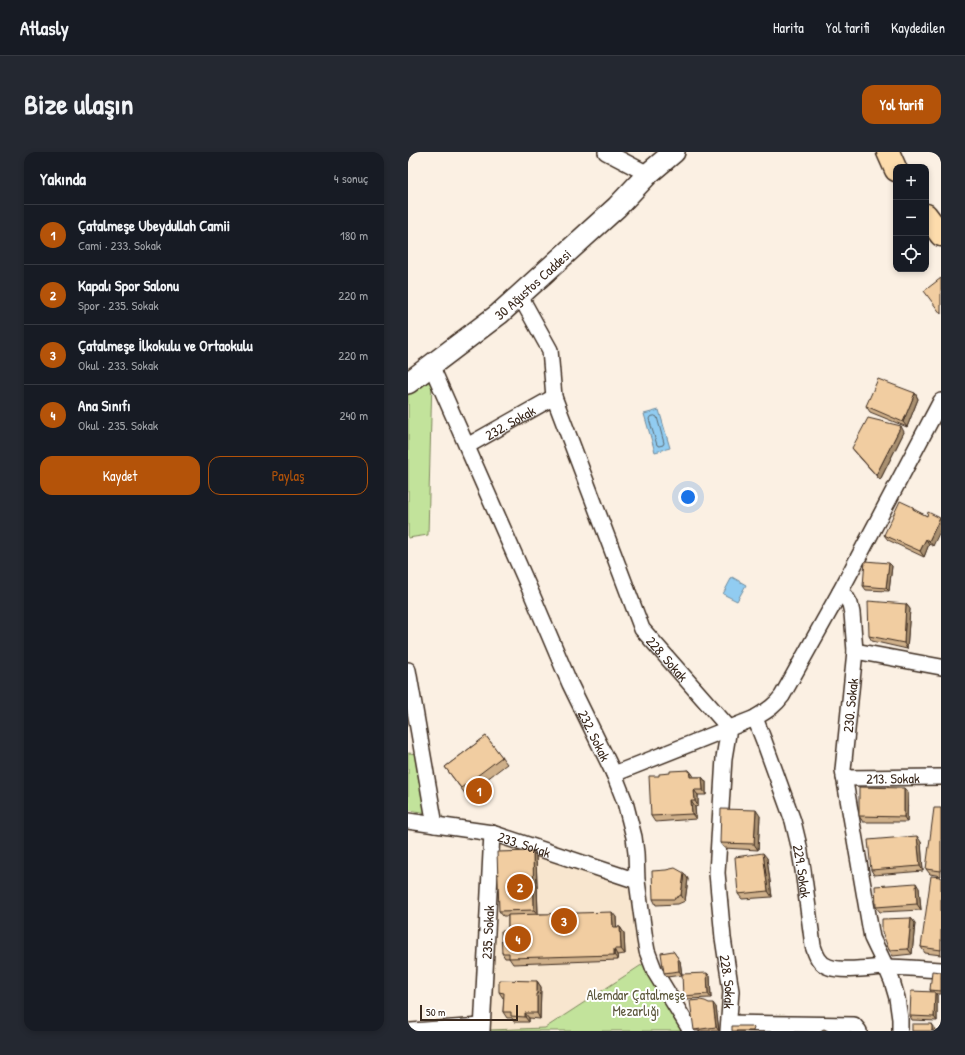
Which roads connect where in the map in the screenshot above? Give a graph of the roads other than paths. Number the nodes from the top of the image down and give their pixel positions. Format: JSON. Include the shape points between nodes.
{"nodes":[{"id":1,"x":606,"y":152,"type":"edge"},
{"id":2,"x":657,"y":152,"type":"edge"},
{"id":3,"x":674,"y":152,"type":"edge"},
{"id":4,"x":888,"y":152,"type":"edge"},
{"id":5,"x":893,"y":164,"type":"edge"},
{"id":6,"x":648,"y":174,"type":"junction"},
{"id":7,"x":929,"y":219,"type":"edge"},
{"id":8,"x":941,"y":235,"type":"edge"},
{"id":9,"x":520,"y":296,"type":"junction"},
{"id":10,"x":431,"y":366,"type":"junction"},
{"id":11,"x":408,"y":383,"type":"edge"},
{"id":12,"x":554,"y":398,"type":"junction"},
{"id":13,"x":941,"y":401,"type":"edge"},
{"id":14,"x":467,"y":446,"type":"junction"},
{"id":15,"x":840,"y":592,"type":"junction"},
{"id":16,"x":855,"y":651,"type":"junction"},
{"id":17,"x":941,"y":667,"type":"edge"},
{"id":18,"x":408,"y":670,"type":"edge"},
{"id":19,"x":410,"y":692,"type":"edge"},
{"id":20,"x":755,"y":718,"type":"junction"},
{"id":21,"x":729,"y":728,"type":"junction"},
{"id":22,"x":614,"y":774,"type":"junction"},
{"id":23,"x":941,"y":777,"type":"edge"},
{"id":24,"x":844,"y":778,"type":"junction"},
{"id":25,"x":408,"y":821,"type":"edge"},
{"id":26,"x":435,"y":825,"type":"junction"},
{"id":27,"x":492,"y":833,"type":"junction"},
{"id":28,"x":637,"y":881,"type":"junction"},
{"id":29,"x":886,"y":967,"type":"junction"},
{"id":30,"x":941,"y":970,"type":"edge"},
{"id":31,"x":728,"y":1027,"type":"edge"},
{"id":32,"x":481,"y":1029,"type":"edge"},
{"id":33,"x":411,"y":1031,"type":"edge"},
{"id":34,"x":691,"y":1031,"type":"edge"},
{"id":35,"x":859,"y":1031,"type":"edge"},
{"id":36,"x":900,"y":1031,"type":"edge"}],
"edges":[{"from":1,"to":6,"type":"street"},
{"from":2,"to":6,"type":"main road","name":"30 Ağustos Caddesi","via":[[650,162]]},
{"from":3,"to":6,"type":"main road","name":"30 Ağustos Caddesi"},
{"from":4,"to":5,"type":"main road"},
{"from":6,"to":9,"type":"main road","name":"30 Ağustos Caddesi","via":[[617,207]]},
{"from":7,"to":8,"type":"main road"},
{"from":9,"to":10,"type":"main road","name":"30 Ağustos Caddesi"},
{"from":9,"to":12,"type":"street","name":"228. Sokak","via":[[550,350]]},
{"from":10,"to":11,"type":"main road","name":"30 Ağustos Caddesi"},
{"from":10,"to":14,"type":"street","name":"232. Sokak"},
{"from":12,"to":14,"type":"street","name":"232. Sokak"},
{"from":12,"to":21,"type":"street","name":"228. Sokak","via":[[642,629]]},
{"from":13,"to":15,"type":"street"},
{"from":14,"to":22,"type":"street","name":"232. Sokak","via":[[570,684]]},
{"from":15,"to":16,"type":"street","name":"230. Sokak","via":[[850,604]]},
{"from":15,"to":20,"type":"street","via":[[782,696],[776,704]]},
{"from":16,"to":17,"type":"street"},
{"from":16,"to":24,"type":"street","name":"230. Sokak"},
{"from":18,"to":19,"type":"street"},
{"from":19,"to":26,"type":"street"},
{"from":20,"to":21,"type":"street"},
{"from":20,"to":29,"type":"street","name":"229. Sokak","via":[[793,821],[816,956],[828,967],[837,970]]},
{"from":21,"to":22,"type":"street"},
{"from":21,"to":31,"type":"street","name":"228. Sokak","via":[[724,758],[717,873],[731,991]]},
{"from":22,"to":28,"type":"street","name":"232. Sokak","via":[[632,826]]},
{"from":23,"to":24,"type":"street","name":"213. Sokak"},
{"from":24,"to":29,"type":"street","name":"230. Sokak","via":[[872,938]]},
{"from":25,"to":26,"type":"street","name":"233. Sokak"},
{"from":26,"to":27,"type":"street","name":"233. Sokak"},
{"from":27,"to":28,"type":"street","name":"233. Sokak"},
{"from":27,"to":32,"type":"street","name":"235. Sokak"},
{"from":28,"to":34,"type":"street","name":"232. Sokak","via":[[645,940],[651,962]]},
{"from":29,"to":30,"type":"street","name":"229. Sokak"},
{"from":29,"to":36,"type":"street","name":"230. Sokak","via":[[897,998]]},
{"from":31,"to":35,"type":"street","via":[[854,1025]]},
{"from":32,"to":33,"type":"street"}]}
